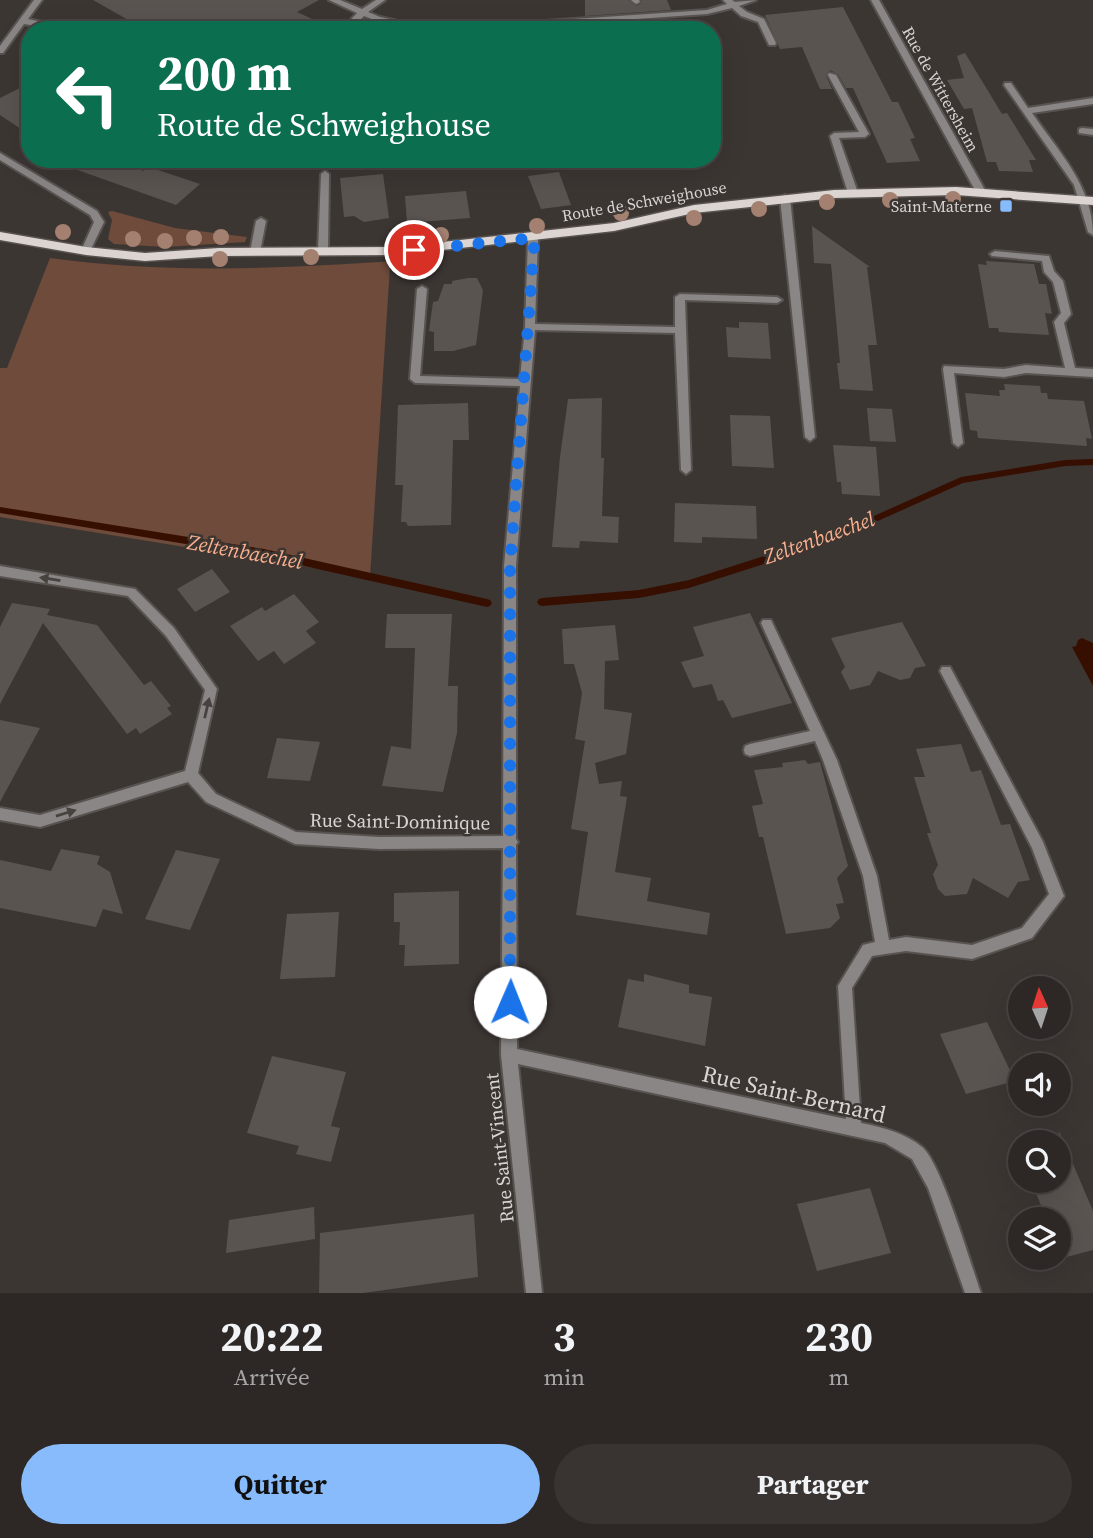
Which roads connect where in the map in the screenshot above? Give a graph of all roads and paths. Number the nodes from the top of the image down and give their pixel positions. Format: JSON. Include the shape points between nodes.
{"nodes":[{"id":1,"x":38,"y":0,"type":"edge"},
{"id":2,"x":333,"y":0,"type":"edge"},
{"id":3,"x":381,"y":0,"type":"edge"},
{"id":4,"x":752,"y":0,"type":"edge"},
{"id":5,"x":875,"y":0,"type":"edge"},
{"id":6,"x":728,"y":2,"type":"edge"},
{"id":7,"x":362,"y":13,"type":"junction"},
{"id":8,"x":614,"y":19,"type":"joint"},
{"id":9,"x":23,"y":21,"type":"edge"},
{"id":10,"x":354,"y":21,"type":"edge"},
{"id":11,"x":388,"y":21,"type":"edge"},
{"id":12,"x":603,"y":21,"type":"edge"},
{"id":13,"x":21,"y":24,"type":"edge"},
{"id":14,"x":772,"y":43,"type":"dead end"},
{"id":15,"x":0,"y":51,"type":"edge"},
{"id":16,"x":832,"y":75,"type":"dead end"},
{"id":17,"x":1008,"y":85,"type":"dead end"},
{"id":18,"x":1093,"y":101,"type":"edge"},
{"id":19,"x":1026,"y":111,"type":"junction"},
{"id":20,"x":1082,"y":131,"type":"dead end"},
{"id":21,"x":1093,"y":132,"type":"edge"},
{"id":22,"x":0,"y":156,"type":"edge"},
{"id":23,"x":325,"y":174,"type":"dead end"},
{"id":24,"x":981,"y":192,"type":"junction"},
{"id":25,"x":853,"y":193,"type":"junction"},
{"id":26,"x":785,"y":198,"type":"junction"},
{"id":27,"x":1088,"y":200,"type":"edge"},
{"id":28,"x":261,"y":221,"type":"dead end"},
{"id":29,"x":1093,"y":232,"type":"edge"},
{"id":30,"x":0,"y":236,"type":"edge"},
{"id":31,"x":533,"y":238,"type":"junction"},
{"id":32,"x":86,"y":251,"type":"junction"},
{"id":33,"x":255,"y":251,"type":"junction"},
{"id":34,"x":323,"y":251,"type":"junction"},
{"id":35,"x":995,"y":254,"type":"dead end"},
{"id":36,"x":422,"y":289,"type":"dead end"},
{"id":37,"x":777,"y":300,"type":"dead end"},
{"id":38,"x":530,"y":327,"type":"junction"},
{"id":39,"x":680,"y":330,"type":"junction"},
{"id":40,"x":1071,"y":372,"type":"junction"},
{"id":41,"x":1093,"y":373,"type":"edge"},
{"id":42,"x":525,"y":383,"type":"junction"},
{"id":43,"x":810,"y":437,"type":"dead end"},
{"id":44,"x":958,"y":443,"type":"dead end"},
{"id":45,"x":685,"y":470,"type":"dead end"},
{"id":46,"x":0,"y":571,"type":"edge"},
{"id":47,"x":767,"y":623,"type":"dead end"},
{"id":48,"x":946,"y":671,"type":"dead end"},
{"id":49,"x":819,"y":735,"type":"junction"},
{"id":50,"x":750,"y":750,"type":"dead end"},
{"id":51,"x":191,"y":775,"type":"junction"},
{"id":52,"x":0,"y":814,"type":"edge"},
{"id":53,"x":511,"y":842,"type":"junction"},
{"id":54,"x":883,"y":948,"type":"junction"},
{"id":55,"x":509,"y":1055,"type":"junction"},
{"id":56,"x":854,"y":1129,"type":"junction"},
{"id":57,"x":534,"y":1293,"type":"edge"},
{"id":58,"x":973,"y":1293,"type":"edge"}],
"edges":[{"from":1,"to":9,"type":"street"},
{"from":2,"to":7,"type":"street"},
{"from":3,"to":7,"type":"street"},
{"from":4,"to":6,"type":"street"},
{"from":5,"to":24,"type":"street","name":"Rue de Wittersheim"},
{"from":6,"to":8,"type":"street","via":[[707,12]]},
{"from":6,"to":14,"type":"street","via":[[761,22]]},
{"from":7,"to":10,"type":"street"},
{"from":7,"to":11,"type":"street"},
{"from":8,"to":12,"type":"street"},
{"from":13,"to":15,"type":"street"},
{"from":16,"to":25,"type":"street","via":[[865,134],[834,136]]},
{"from":17,"to":19,"type":"street"},
{"from":18,"to":19,"type":"street"},
{"from":19,"to":27,"type":"street"},
{"from":20,"to":21,"type":"street"},
{"from":22,"to":32,"type":"street","via":[[94,214],[98,227]]},
{"from":23,"to":34,"type":"street"},
{"from":24,"to":25,"type":"main road","name":"Route de Schweighouse"},
{"from":24,"to":27,"type":"main road","name":"Route de Schweighouse"},
{"from":25,"to":26,"type":"main road","name":"Route de Schweighouse"},
{"from":26,"to":31,"type":"main road","name":"Route de Schweighouse"},
{"from":26,"to":43,"type":"street"},
{"from":27,"to":29,"type":"street"},
{"from":28,"to":33,"type":"street"},
{"from":30,"to":32,"type":"main road","name":"Route de Schweighouse"},
{"from":31,"to":34,"type":"main road","name":"Route de Schweighouse","via":[[397,251]]},
{"from":31,"to":38,"type":"street","name":"Rue Saint-Vincent"},
{"from":32,"to":33,"type":"main road","name":"Route de Schweighouse","via":[[166,257]]},
{"from":33,"to":34,"type":"main road","name":"Route de Schweighouse"},
{"from":35,"to":40,"type":"street","via":[[1046,257],[1066,314],[1059,322]]},
{"from":36,"to":42,"type":"street","via":[[415,379]]},
{"from":37,"to":39,"type":"street","via":[[680,297]]},
{"from":38,"to":39,"type":"street"},
{"from":38,"to":42,"type":"street","name":"Rue Saint-Vincent"},
{"from":39,"to":45,"type":"street"},
{"from":40,"to":41,"type":"street"},
{"from":40,"to":44,"type":"street","via":[[948,369]]},
{"from":42,"to":53,"type":"street","name":"Rue Saint-Vincent","via":[[510,566]]},
{"from":51,"to":46,"type":"street","one_way":true,"via":[[211,689],[170,632],[131,592]]},
{"from":47,"to":49,"type":"street"},
{"from":48,"to":54,"type":"street","via":[[1038,846],[1058,896],[1027,933],[972,952],[906,944]]},
{"from":49,"to":50,"type":"street"},
{"from":49,"to":54,"type":"street","via":[[870,876]]},
{"from":52,"to":51,"type":"street","one_way":true,"via":[[40,821]]},
{"from":51,"to":53,"type":"street","name":"Rue Saint-Dominique","via":[[211,798],[295,838]]},
{"from":53,"to":55,"type":"street","name":"Rue Saint-Vincent"},
{"from":54,"to":56,"type":"street","via":[[868,950],[845,986]]},
{"from":55,"to":56,"type":"street","name":"Rue Saint-Bernard"},
{"from":55,"to":57,"type":"street","name":"Rue Saint-Vincent"},
{"from":56,"to":58,"type":"street","name":"Rue Saint-Bernard","via":[[887,1136],[918,1153],[935,1184]]}]}
